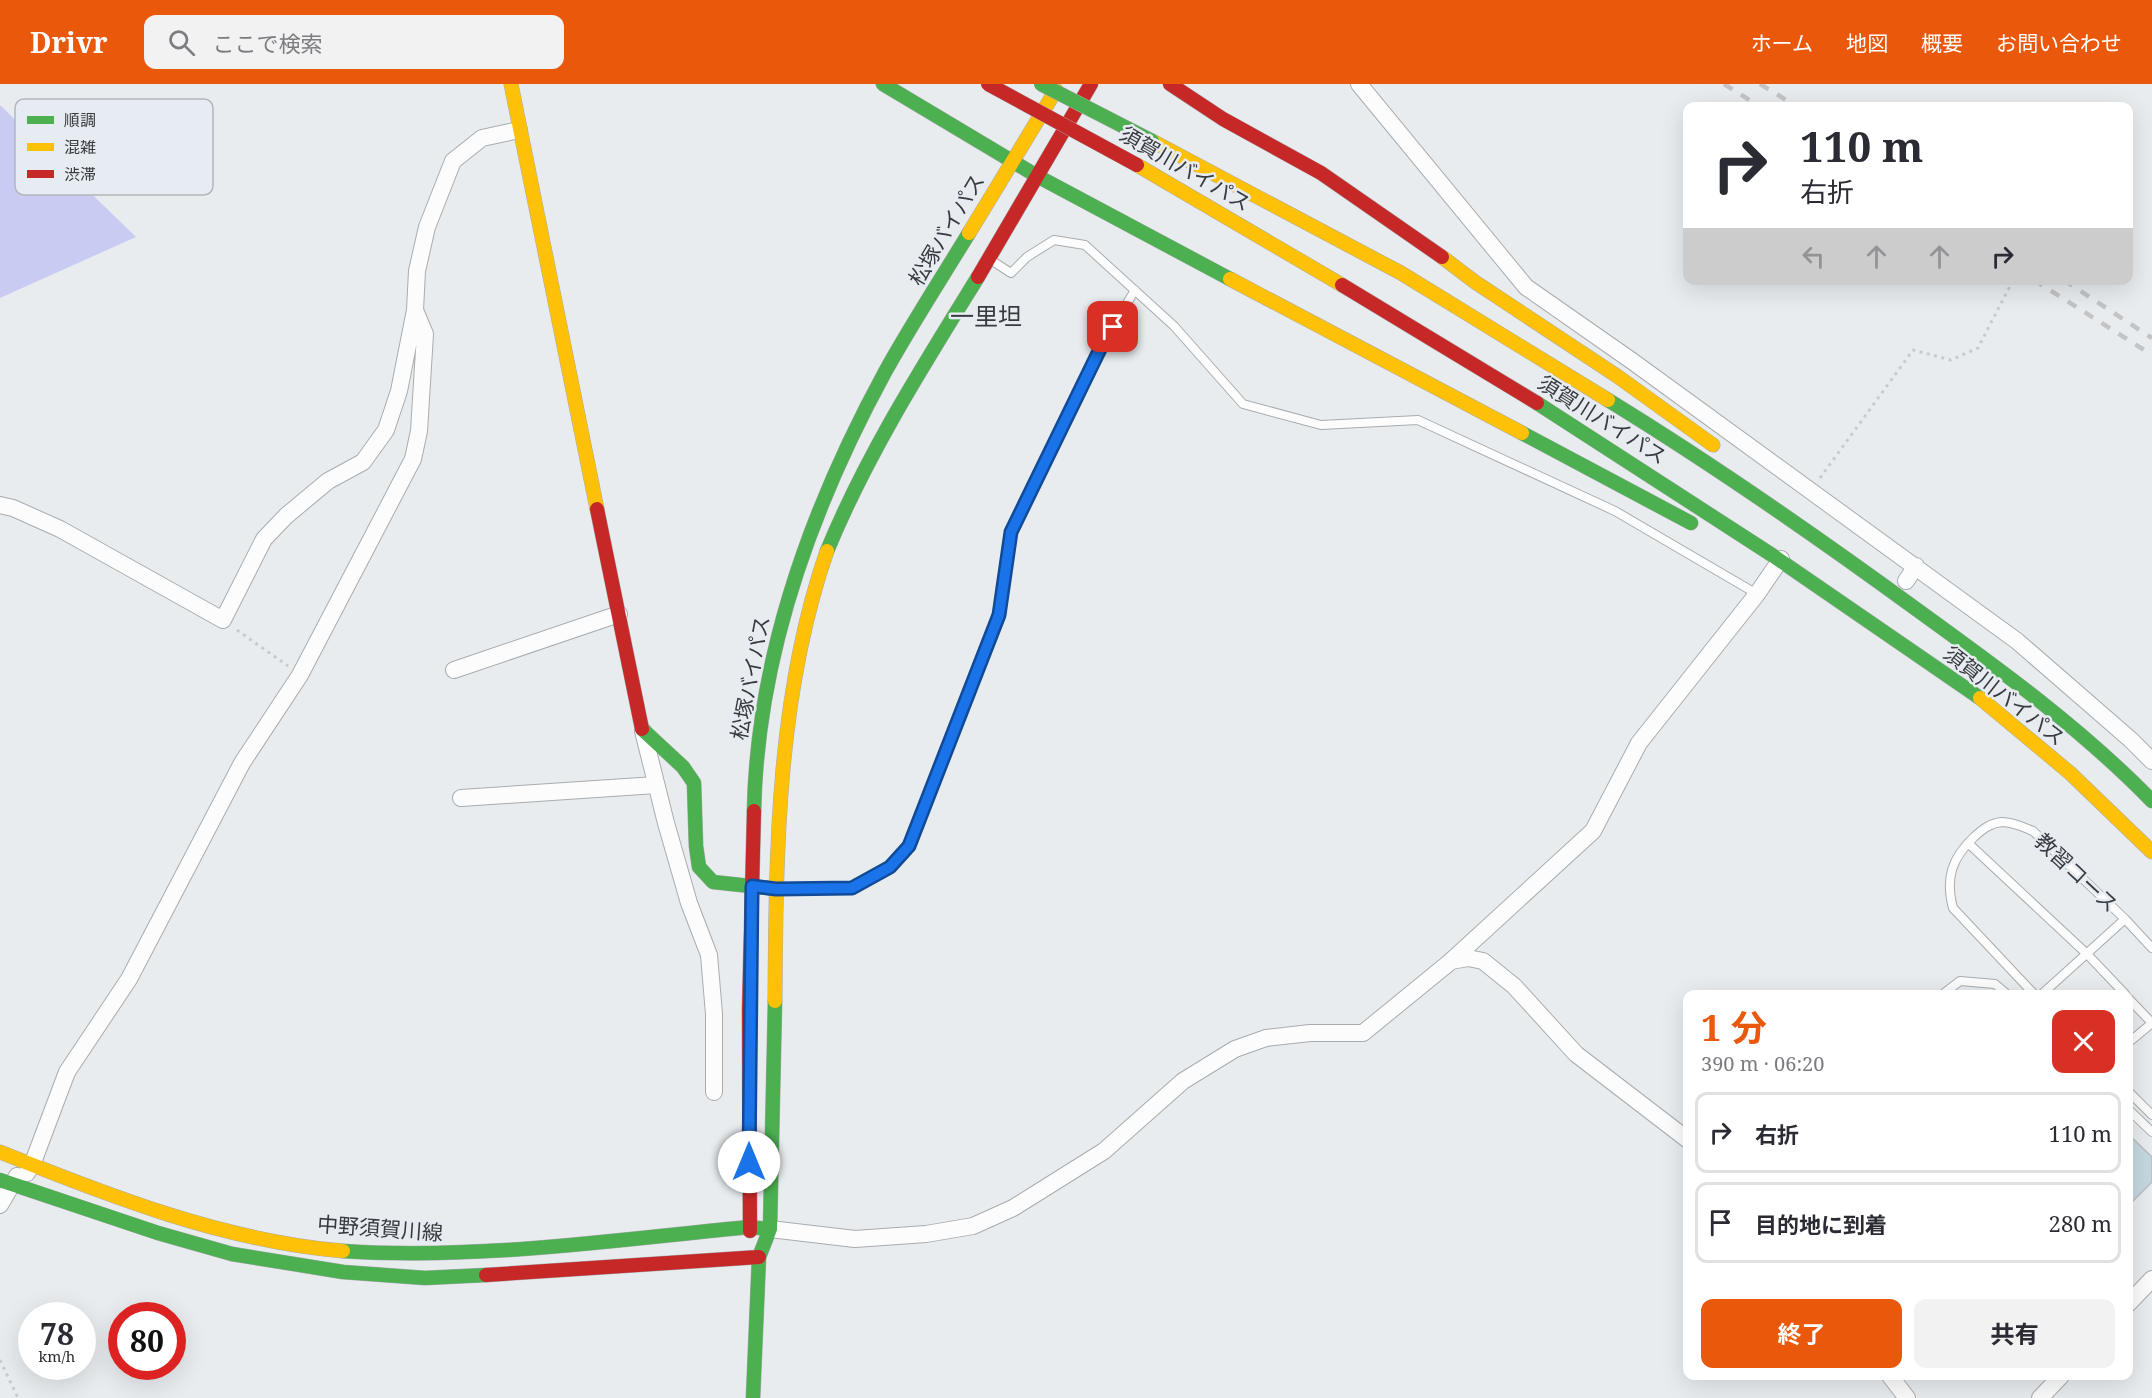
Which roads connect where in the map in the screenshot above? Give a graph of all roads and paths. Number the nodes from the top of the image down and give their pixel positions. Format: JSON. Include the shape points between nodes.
{"nodes":[{"id":1,"x":511,"y":84,"type":"edge"},
{"id":2,"x":883,"y":84,"type":"edge"},
{"id":3,"x":988,"y":84,"type":"edge"},
{"id":4,"x":1041,"y":84,"type":"edge"},
{"id":5,"x":1059,"y":84,"type":"edge"},
{"id":6,"x":1091,"y":84,"type":"edge"},
{"id":7,"x":1359,"y":84,"type":"edge"},
{"id":8,"x":1172,"y":85,"type":"edge"},
{"id":9,"x":519,"y":130,"type":"junction"},
{"id":10,"x":1013,"y":162,"type":"junction"},
{"id":11,"x":1037,"y":176,"type":"junction"},
{"id":12,"x":990,"y":259,"type":"junction"},
{"id":13,"x":2010,"y":285,"type":"edge"},
{"id":14,"x":1136,"y":290,"type":"junction"},
{"id":15,"x":415,"y":310,"type":"junction"},
{"id":16,"x":1632,"y":361,"type":"junction"},
{"id":17,"x":1617,"y":376,"type":"junction"},
{"id":18,"x":1721,"y":450,"type":"dead end"},
{"id":19,"x":1810,"y":491,"type":"junction"},
{"id":20,"x":0,"y":506,"type":"edge"},
{"id":21,"x":1704,"y":530,"type":"dead end"},
{"id":22,"x":1725,"y":541,"type":"dead end"},
{"id":23,"x":1781,"y":560,"type":"junction"},
{"id":24,"x":1916,"y":566,"type":"junction"},
{"id":25,"x":1906,"y":581,"type":"dead end"},
{"id":26,"x":1757,"y":594,"type":"junction"},
{"id":27,"x":619,"y":614,"type":"junction"},
{"id":28,"x":1980,"y":614,"type":"junction"},
{"id":29,"x":223,"y":620,"type":"junction"},
{"id":30,"x":1974,"y":634,"type":"joint"},
{"id":31,"x":454,"y":670,"type":"dead end"},
{"id":32,"x":300,"y":675,"type":"junction"},
{"id":33,"x":2032,"y":693,"type":"junction"},
{"id":34,"x":642,"y":729,"type":"junction"},
{"id":35,"x":2152,"y":761,"type":"edge"},
{"id":36,"x":656,"y":785,"type":"junction"},
{"id":37,"x":461,"y":798,"type":"dead end"},
{"id":38,"x":2152,"y":801,"type":"edge"},
{"id":39,"x":1968,"y":843,"type":"junction"},
{"id":40,"x":2152,"y":852,"type":"edge"},
{"id":41,"x":752,"y":886,"type":"junction"},
{"id":42,"x":776,"y":889,"type":"junction"},
{"id":43,"x":2125,"y":919,"type":"junction"},
{"id":44,"x":2152,"y":948,"type":"edge"},
{"id":45,"x":2087,"y":954,"type":"junction"},
{"id":46,"x":1450,"y":962,"type":"junction"},
{"id":47,"x":1948,"y":990,"type":"edge"},
{"id":48,"x":2002,"y":990,"type":"edge"},
{"id":49,"x":2030,"y":990,"type":"edge"},
{"id":50,"x":2046,"y":990,"type":"edge"},
{"id":51,"x":2121,"y":990,"type":"edge"},
{"id":52,"x":2133,"y":1003,"type":"edge"},
{"id":53,"x":2152,"y":1023,"type":"edge"},
{"id":54,"x":2133,"y":1039,"type":"edge"},
{"id":55,"x":714,"y":1092,"type":"dead end"},
{"id":56,"x":2133,"y":1096,"type":"edge"},
{"id":57,"x":2133,"y":1114,"type":"edge"},
{"id":58,"x":2152,"y":1115,"type":"edge"},
{"id":59,"x":2152,"y":1132,"type":"edge"},
{"id":60,"x":1683,"y":1136,"type":"edge"},
{"id":61,"x":0,"y":1152,"type":"edge"},
{"id":62,"x":28,"y":1164,"type":"junction"},
{"id":63,"x":11,"y":1184,"type":"edge"},
{"id":64,"x":0,"y":1205,"type":"edge"},
{"id":65,"x":749,"y":1227,"type":"junction"},
{"id":66,"x":770,"y":1229,"type":"junction"},
{"id":67,"x":759,"y":1257,"type":"junction"},
{"id":68,"x":2152,"y":1279,"type":"edge"},
{"id":69,"x":2133,"y":1299,"type":"edge"},
{"id":70,"x":0,"y":1360,"type":"edge"},
{"id":71,"x":1893,"y":1380,"type":"edge"},
{"id":72,"x":2057,"y":1380,"type":"edge"},
{"id":73,"x":18,"y":1398,"type":"edge"},
{"id":74,"x":753,"y":1398,"type":"edge"},
{"id":75,"x":1906,"y":1398,"type":"edge"},
{"id":76,"x":2040,"y":1398,"type":"edge"}],
"edges":[{"from":1,"to":9,"type":"main road"},
{"from":2,"to":10,"type":"main road"},
{"from":3,"to":23,"type":"main road","name":"須賀川バイパス","bridge":true,"via":[[1137,165],[1393,315]]},
{"from":4,"to":33,"type":"main road","name":"須賀川バイパス","bridge":true,"via":[[1401,273],[1799,524]]},
{"from":5,"to":10,"type":"main road","name":"松塚バイパス"},
{"from":6,"to":11,"type":"main road","name":"松塚バイパス"},
{"from":7,"to":16,"type":"street","via":[[1526,287]]},
{"from":8,"to":17,"type":"main road","via":[[1223,119],[1321,173]]},
{"from":9,"to":15,"type":"street","via":[[482,138],[453,161],[427,227],[417,271]]},
{"from":9,"to":27,"type":"main road"},
{"from":10,"to":11,"type":"main road"},
{"from":10,"to":41,"type":"main road","name":"松塚バイパス","via":[[885,372],[829,483],[807,539],[774,651],[762,716],[754,795]]},
{"from":11,"to":12,"type":"main road","name":"松塚バイパス"},
{"from":11,"to":21,"type":"main road"},
{"from":12,"to":14,"type":"lane","via":[[1011,273],[1054,240],[1085,245]]},
{"from":12,"to":42,"type":"main road","name":"松塚バイパス","via":[[882,437],[827,550],[798,655],[788,720]]},
{"from":13,"to":19,"type":"path","via":[[1978,348],[1951,360],[1913,350]]},
{"from":14,"to":26,"type":"lane","via":[[1242,404],[1321,425],[1418,420],[1615,511]]},
{"from":14,"to":42,"type":"lane","via":[[1102,345],[1011,532],[999,615],[909,846],[890,867],[852,888]]},
{"from":15,"to":29,"type":"street","via":[[399,391],[386,430],[363,462],[328,481],[264,539]]},
{"from":15,"to":32,"type":"street","via":[[425,334],[421,419],[413,459]]},
{"from":16,"to":17,"type":"street"},
{"from":16,"to":19,"type":"street"},
{"from":17,"to":18,"type":"main road"},
{"from":19,"to":24,"type":"street"},
{"from":20,"to":29,"type":"street","via":[[60,529]]},
{"from":22,"to":23,"type":"main road","via":[[1746,552]]},
{"from":23,"to":26,"type":"street"},
{"from":23,"to":40,"type":"main road","name":"須賀川バイパス","via":[[1981,700],[2080,783]]},
{"from":24,"to":25,"type":"street"},
{"from":24,"to":28,"type":"street"},
{"from":26,"to":46,"type":"street","via":[[1639,743],[1593,831]]},
{"from":27,"to":31,"type":"street"},
{"from":27,"to":34,"type":"main road"},
{"from":28,"to":30,"type":"street"},
{"from":28,"to":35,"type":"street","via":[[2018,641]]},
{"from":29,"to":32,"type":"path"},
{"from":30,"to":33,"type":"main road","via":[[2010,664]]},
{"from":32,"to":62,"type":"street","via":[[242,764],[129,979],[67,1072]]},
{"from":33,"to":38,"type":"main road","name":"須賀川バイパス","via":[[2119,767]]},
{"from":34,"to":36,"type":"street"},
{"from":34,"to":41,"type":"main road","via":[[683,767],[694,783],[699,867],[713,882]]},
{"from":36,"to":37,"type":"street"},
{"from":36,"to":55,"type":"street","via":[[689,903],[709,955]]},
{"from":39,"to":43,"type":"lane","name":"教習コース","via":[[1987,825],[2002,822],[2033,831]]},
{"from":39,"to":45,"type":"lane"},
{"from":39,"to":49,"type":"lane","name":"教習コース","via":[[1951,872],[1948,892],[1953,908]]},
{"from":41,"to":42,"type":"main road"},
{"from":41,"to":65,"type":"main road","name":"松塚バイパス"},
{"from":42,"to":66,"type":"main road","name":"松塚バイパス"},
{"from":43,"to":44,"type":"lane","name":"教習コース"},
{"from":43,"to":45,"type":"lane"},
{"from":45,"to":50,"type":"lane"},
{"from":45,"to":51,"type":"lane"},
{"from":46,"to":60,"type":"street","via":[[1468,958],[1483,961],[1514,986],[1576,1054]]},
{"from":46,"to":66,"type":"street","via":[[1363,1033],[1266,1038],[1235,1049],[1183,1081],[1104,1151],[987,1222],[926,1234],[855,1239]]},
{"from":47,"to":48,"type":"lane","via":[[1960,981],[1995,984]]},
{"from":52,"to":53,"type":"lane"},
{"from":53,"to":54,"type":"lane"},
{"from":56,"to":58,"type":"lane"},
{"from":57,"to":59,"type":"lane"},
{"from":61,"to":62,"type":"main road","name":"中野須賀川線"},
{"from":62,"to":63,"type":"street"},
{"from":62,"to":65,"type":"main road","name":"中野須賀川線","via":[[184,1219],[329,1250],[453,1255]]},
{"from":63,"to":64,"type":"street"},
{"from":63,"to":67,"type":"main road","name":"中野須賀川線","via":[[232,1254],[343,1272],[424,1278]]},
{"from":65,"to":66,"type":"main road","name":"中野須賀川線"},
{"from":65,"to":67,"type":"main road","name":"松塚バイパス"},
{"from":66,"to":67,"type":"main road","name":"松塚バイパス"},
{"from":67,"to":74,"type":"main road","name":"松塚バイパス"},
{"from":68,"to":69,"type":"street"},
{"from":70,"to":73,"type":"path"},
{"from":71,"to":75,"type":"street"},
{"from":72,"to":76,"type":"street"}]}
